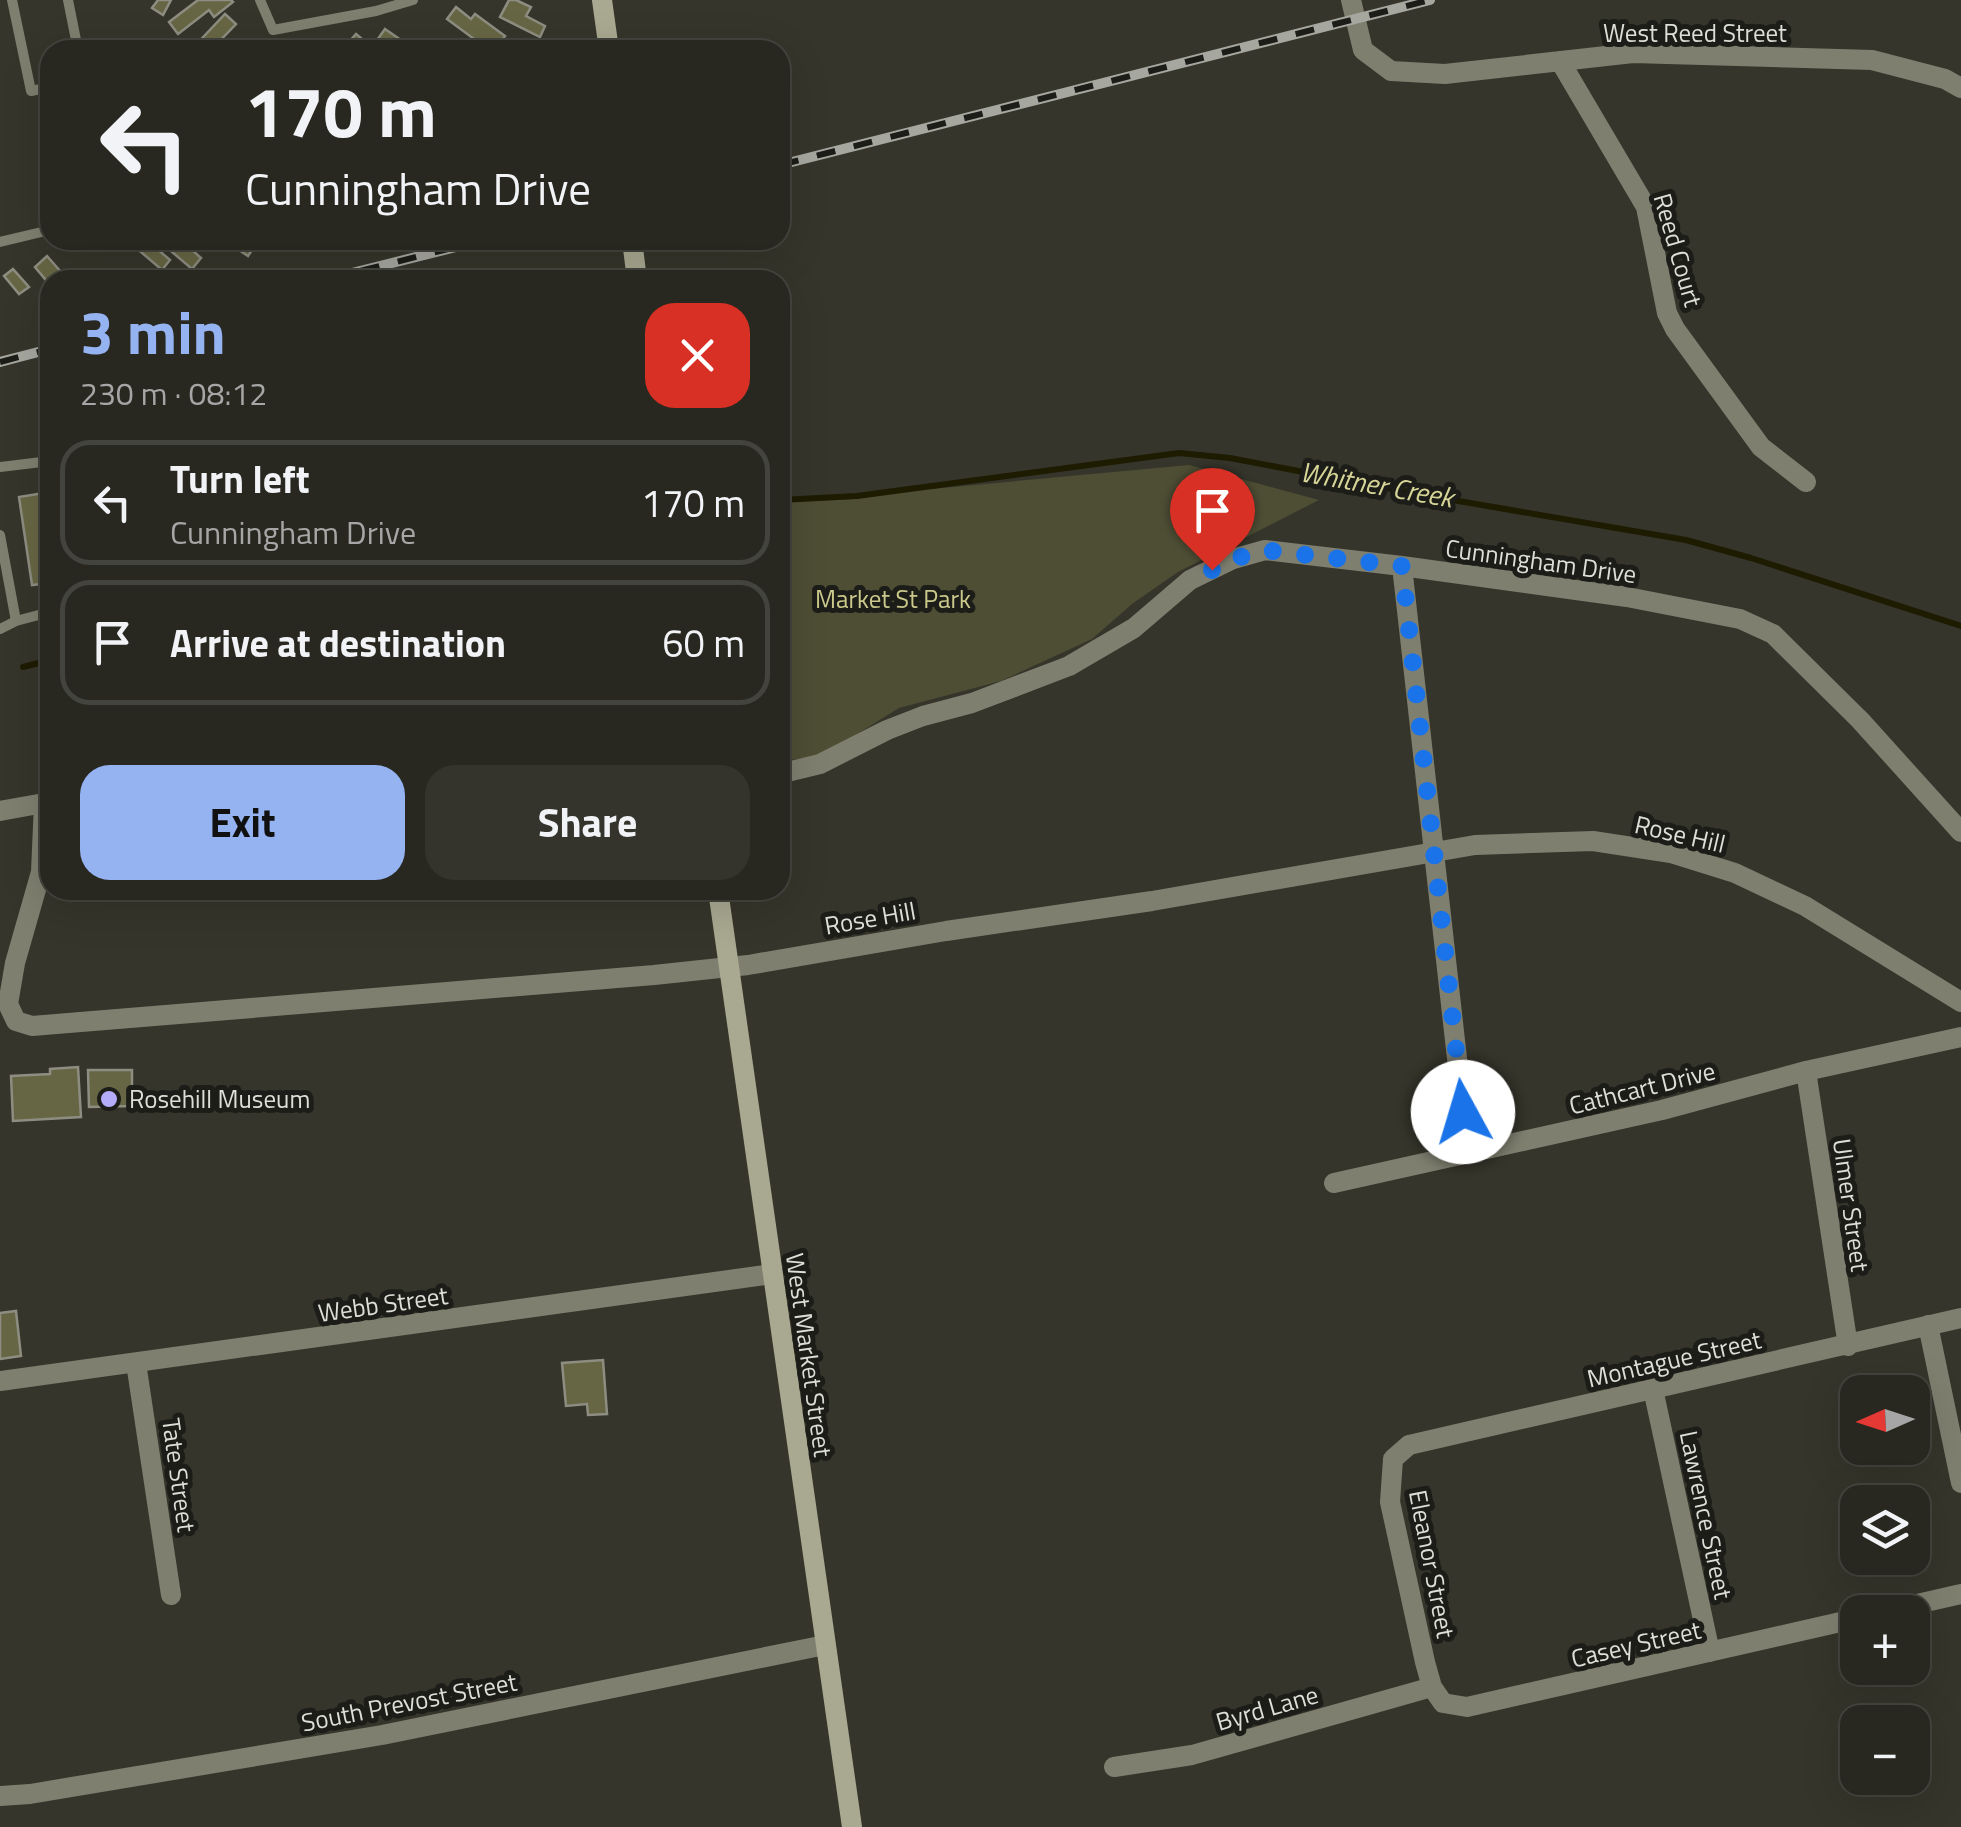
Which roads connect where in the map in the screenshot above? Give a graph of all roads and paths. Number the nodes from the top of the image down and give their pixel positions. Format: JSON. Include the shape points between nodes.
{"nodes":[{"id":1,"x":12,"y":0,"type":"edge"},
{"id":2,"x":68,"y":0,"type":"edge"},
{"id":3,"x":260,"y":0,"type":"edge"},
{"id":4,"x":413,"y":0,"type":"edge"},
{"id":5,"x":602,"y":0,"type":"edge"},
{"id":6,"x":1355,"y":1,"type":"edge"},
{"id":7,"x":76,"y":40,"type":"edge"},
{"id":8,"x":608,"y":40,"type":"edge"},
{"id":9,"x":1560,"y":61,"type":"junction"},
{"id":10,"x":1961,"y":88,"type":"edge"},
{"id":11,"x":40,"y":89,"type":"edge"},
{"id":12,"x":40,"y":232,"type":"edge"},
{"id":13,"x":0,"y":242,"type":"edge"},
{"id":14,"x":40,"y":461,"type":"edge"},
{"id":15,"x":0,"y":467,"type":"edge"},
{"id":16,"x":1806,"y":482,"type":"dead end"},
{"id":17,"x":0,"y":535,"type":"edge"},
{"id":18,"x":1402,"y":566,"type":"junction"},
{"id":19,"x":5,"y":596,"type":"edge"},
{"id":20,"x":40,"y":615,"type":"edge"},
{"id":21,"x":16,"y":621,"type":"junction"},
{"id":22,"x":0,"y":630,"type":"edge"},
{"id":23,"x":790,"y":771,"type":"edge"},
{"id":24,"x":40,"y":802,"type":"edge"},
{"id":25,"x":0,"y":811,"type":"edge"},
{"id":26,"x":1961,"y":832,"type":"edge"},
{"id":27,"x":1433,"y":852,"type":"junction"},
{"id":28,"x":40,"y":876,"type":"edge"},
{"id":29,"x":719,"y":900,"type":"edge"},
{"id":30,"x":728,"y":967,"type":"junction"},
{"id":31,"x":1961,"y":1002,"type":"edge"},
{"id":32,"x":1961,"y":1037,"type":"edge"},
{"id":33,"x":1806,"y":1071,"type":"junction"},
{"id":34,"x":1471,"y":1153,"type":"junction"},
{"id":35,"x":1334,"y":1182,"type":"dead end"},
{"id":36,"x":772,"y":1274,"type":"junction"},
{"id":37,"x":1961,"y":1318,"type":"edge"},
{"id":38,"x":1928,"y":1325,"type":"junction"},
{"id":39,"x":1848,"y":1346,"type":"junction"},
{"id":40,"x":136,"y":1363,"type":"junction"},
{"id":41,"x":0,"y":1381,"type":"edge"},
{"id":42,"x":1652,"y":1389,"type":"junction"},
{"id":43,"x":1401,"y":1452,"type":"joint"},
{"id":44,"x":1961,"y":1483,"type":"edge"},
{"id":45,"x":1961,"y":1594,"type":"edge"},
{"id":46,"x":171,"y":1595,"type":"dead end"},
{"id":47,"x":1930,"y":1601,"type":"edge"},
{"id":48,"x":1840,"y":1622,"type":"edge"},
{"id":49,"x":825,"y":1645,"type":"junction"},
{"id":50,"x":1710,"y":1652,"type":"junction"},
{"id":51,"x":1432,"y":1687,"type":"junction"},
{"id":52,"x":1114,"y":1767,"type":"dead end"},
{"id":53,"x":0,"y":1796,"type":"edge"},
{"id":54,"x":852,"y":1827,"type":"edge"}],
"edges":[{"from":1,"to":11,"type":"lane","via":[[32,91]]},
{"from":2,"to":7,"type":"lane"},
{"from":3,"to":4,"type":"lane","via":[[274,30]]},
{"from":5,"to":8,"type":"street"},
{"from":6,"to":9,"type":"street","name":"West Reed Street","via":[[1364,50],[1391,71],[1446,74]]},
{"from":9,"to":10,"type":"street","name":"West Reed Street","via":[[1632,53],[1872,60]]},
{"from":9,"to":16,"type":"street","name":"Reed Court","via":[[1646,207],[1675,328],[1761,447]]},
{"from":12,"to":13,"type":"lane"},
{"from":14,"to":15,"type":"lane"},
{"from":17,"to":19,"type":"lane"},
{"from":18,"to":23,"type":"street","name":"Cunningham Drive","via":[[1264,550],[1234,559],[1190,580],[1134,628],[1069,666]]},
{"from":18,"to":26,"type":"street","name":"Cunningham Drive","via":[[1627,598],[1740,619],[1773,634]]},
{"from":18,"to":27,"type":"street"},
{"from":19,"to":21,"type":"lane"},
{"from":20,"to":21,"type":"lane"},
{"from":21,"to":22,"type":"lane"},
{"from":24,"to":25,"type":"street","name":"Rose Hill"},
{"from":27,"to":30,"type":"street","name":"Rose Hill"},
{"from":27,"to":31,"type":"street","name":"Rose Hill","via":[[1593,841],[1671,853],[1735,872],[1805,906]]},
{"from":27,"to":34,"type":"street"},
{"from":28,"to":30,"type":"street","name":"Rose Hill","via":[[8,1004],[16,1021],[32,1026]]},
{"from":29,"to":30,"type":"street","name":"West Market Street"},
{"from":30,"to":36,"type":"street","name":"West Market Street"},
{"from":32,"to":33,"type":"street","name":"Cathcart Drive"},
{"from":33,"to":34,"type":"street","name":"Cathcart Drive"},
{"from":33,"to":39,"type":"street","name":"Ulmer Street"},
{"from":34,"to":35,"type":"street","name":"Cathcart Drive"},
{"from":36,"to":40,"type":"street","name":"Webb Street"},
{"from":36,"to":49,"type":"street","name":"West Market Street"},
{"from":37,"to":38,"type":"street","name":"Montague Street"},
{"from":38,"to":39,"type":"street","name":"Montague Street"},
{"from":38,"to":44,"type":"street"},
{"from":39,"to":42,"type":"street","name":"Montague Street"},
{"from":40,"to":41,"type":"street","name":"Webb Street"},
{"from":40,"to":46,"type":"street","name":"Tate Street"},
{"from":42,"to":43,"type":"street","name":"Montague Street"},
{"from":42,"to":50,"type":"street","name":"Lawrence Street"},
{"from":43,"to":51,"type":"street","name":"Eleanor Street","via":[[1393,1459],[1390,1502]]},
{"from":45,"to":47,"type":"street"},
{"from":48,"to":50,"type":"street","name":"Casey Street"},
{"from":49,"to":53,"type":"street","name":"South Prevost Street","via":[[382,1735]]},
{"from":49,"to":54,"type":"street","name":"West Market Street"},
{"from":50,"to":51,"type":"street","name":"Casey Street","via":[[1466,1707],[1443,1702]]},
{"from":51,"to":52,"type":"street","name":"Byrd Lane","via":[[1192,1755]]}]}
